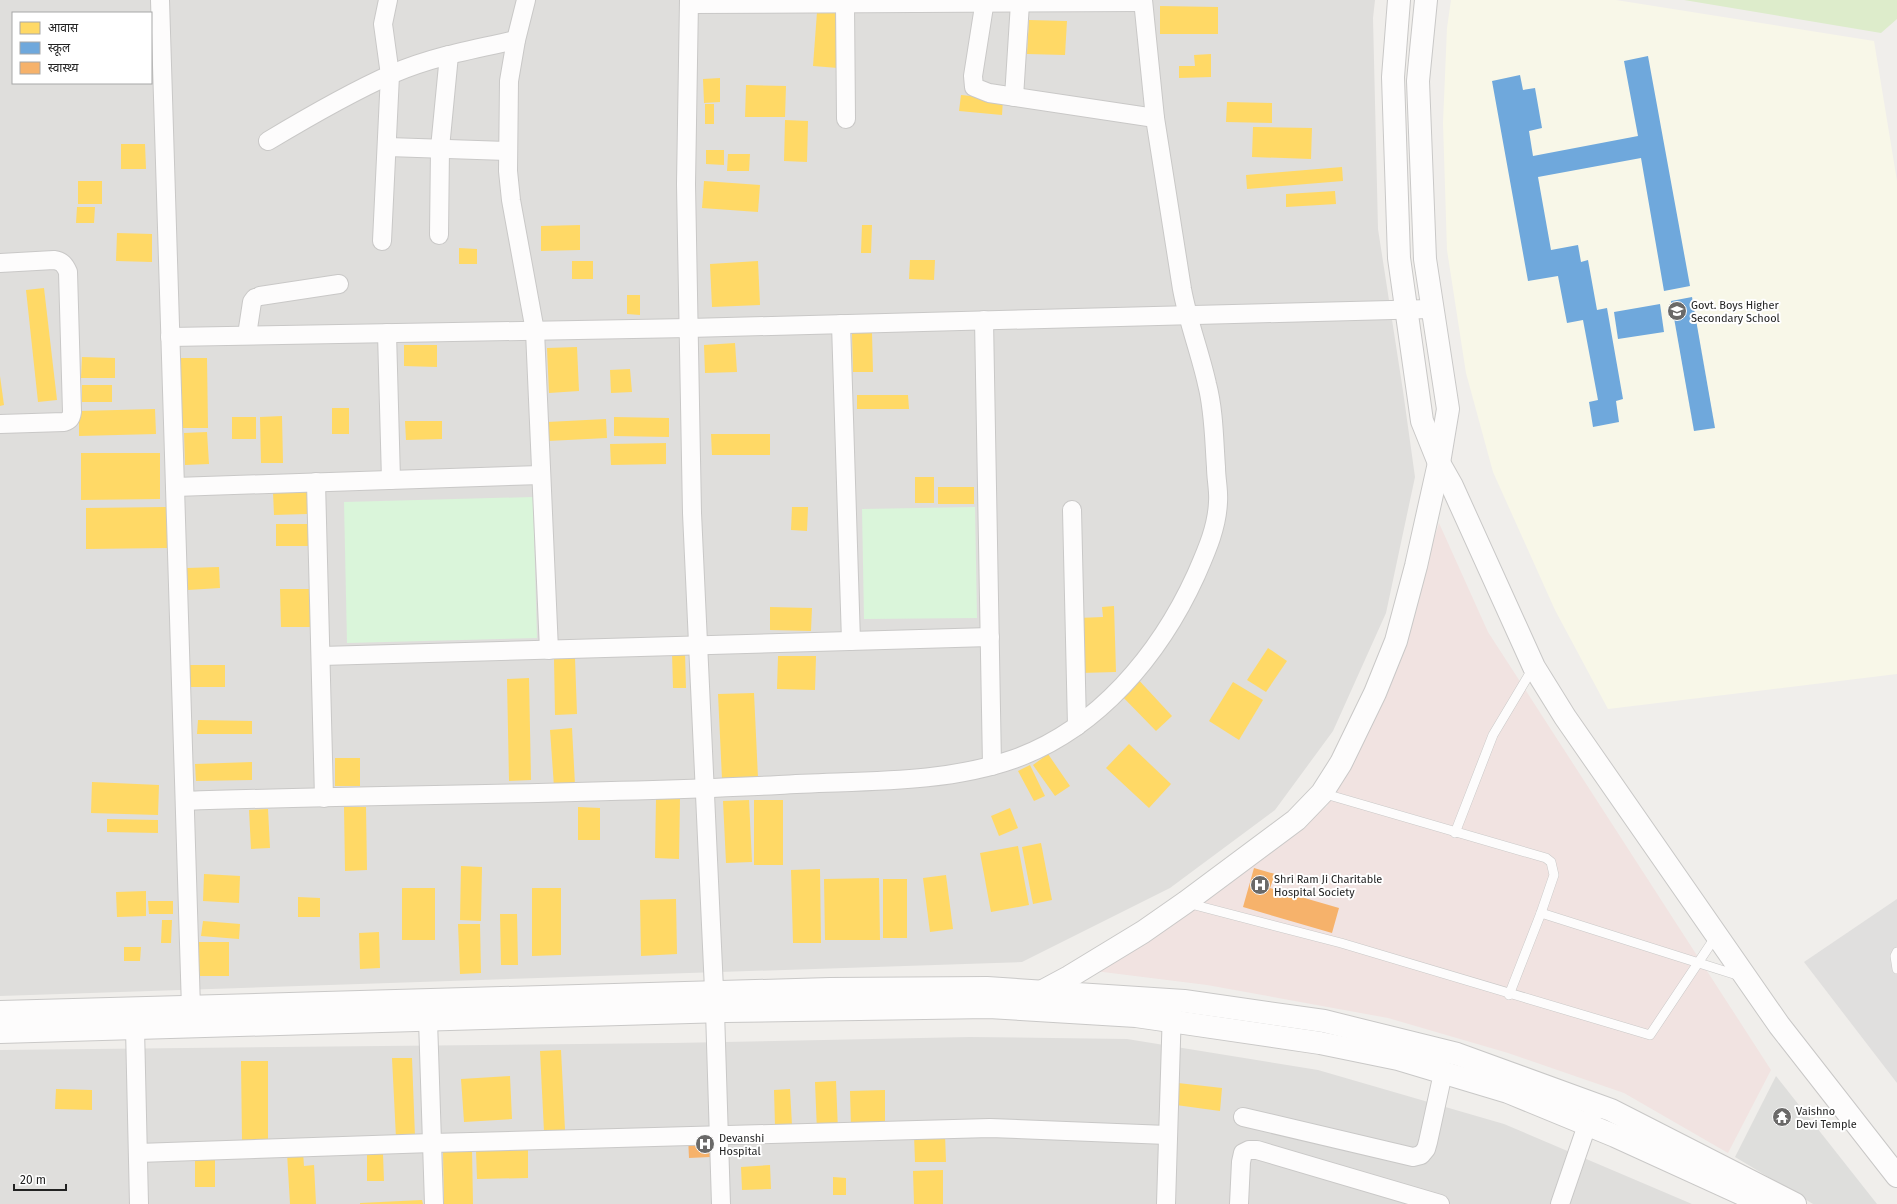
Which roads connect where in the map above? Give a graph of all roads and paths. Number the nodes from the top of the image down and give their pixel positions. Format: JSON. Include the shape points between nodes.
{"nodes":[{"id":1,"x":160,"y":0,"type":"edge"},
{"id":2,"x":388,"y":0,"type":"edge"},
{"id":3,"x":526,"y":0,"type":"edge"},
{"id":4,"x":1399,"y":0,"type":"edge"},
{"id":5,"x":1426,"y":0,"type":"edge"},
{"id":6,"x":985,"y":1,"type":"edge"},
{"id":7,"x":1143,"y":1,"type":"edge"},
{"id":8,"x":689,"y":2,"type":"edge"},
{"id":9,"x":835,"y":2,"type":"edge"},
{"id":10,"x":1020,"y":3,"type":"junction"},
{"id":11,"x":516,"y":40,"type":"junction"},
{"id":12,"x":449,"y":55,"type":"junction"},
{"id":13,"x":390,"y":75,"type":"junction"},
{"id":14,"x":1014,"y":97,"type":"junction"},
{"id":15,"x":1155,"y":118,"type":"junction"},
{"id":16,"x":846,"y":119,"type":"dead end"},
{"id":17,"x":268,"y":141,"type":"dead end"},
{"id":18,"x":388,"y":147,"type":"junction"},
{"id":19,"x":440,"y":148,"type":"junction"},
{"id":20,"x":507,"y":152,"type":"junction"},
{"id":21,"x":438,"y":235,"type":"dead end"},
{"id":22,"x":382,"y":241,"type":"dead end"},
{"id":23,"x":0,"y":263,"type":"edge"},
{"id":24,"x":339,"y":284,"type":"dead end"},
{"id":25,"x":1406,"y":309,"type":"junction"},
{"id":26,"x":1432,"y":309,"type":"junction"},
{"id":27,"x":1187,"y":316,"type":"junction"},
{"id":28,"x":984,"y":320,"type":"junction"},
{"id":29,"x":841,"y":324,"type":"junction"},
{"id":30,"x":689,"y":328,"type":"junction"},
{"id":31,"x":535,"y":331,"type":"junction"},
{"id":32,"x":387,"y":333,"type":"junction"},
{"id":33,"x":247,"y":335,"type":"junction"},
{"id":34,"x":170,"y":336,"type":"junction"},
{"id":35,"x":0,"y":424,"type":"edge"},
{"id":36,"x":1438,"y":463,"type":"junction"},
{"id":37,"x":541,"y":475,"type":"junction"},
{"id":38,"x":391,"y":480,"type":"junction"},
{"id":39,"x":316,"y":482,"type":"junction"},
{"id":40,"x":175,"y":486,"type":"junction"},
{"id":41,"x":1072,"y":510,"type":"dead end"},
{"id":42,"x":990,"y":637,"type":"junction"},
{"id":43,"x":851,"y":641,"type":"junction"},
{"id":44,"x":698,"y":646,"type":"junction"},
{"id":45,"x":549,"y":650,"type":"junction"},
{"id":46,"x":321,"y":656,"type":"junction"},
{"id":47,"x":1534,"y":667,"type":"junction"},
{"id":48,"x":1077,"y":726,"type":"junction"},
{"id":49,"x":992,"y":766,"type":"junction"},
{"id":50,"x":705,"y":788,"type":"junction"},
{"id":51,"x":1322,"y":793,"type":"junction"},
{"id":52,"x":324,"y":798,"type":"junction"},
{"id":53,"x":185,"y":801,"type":"junction"},
{"id":54,"x":1455,"y":833,"type":"junction"},
{"id":55,"x":1186,"y":902,"type":"junction"},
{"id":56,"x":1541,"y":913,"type":"junction"},
{"id":57,"x":1717,"y":935,"type":"junction"},
{"id":58,"x":1897,"y":952,"type":"edge"},
{"id":59,"x":1697,"y":962,"type":"junction"},
{"id":60,"x":1897,"y":969,"type":"edge"},
{"id":61,"x":1747,"y":978,"type":"junction"},
{"id":62,"x":1041,"y":992,"type":"junction"},
{"id":63,"x":1509,"y":994,"type":"junction"},
{"id":64,"x":714,"y":1002,"type":"junction"},
{"id":65,"x":191,"y":1008,"type":"junction"},
{"id":66,"x":1012,"y":1009,"type":"junction"},
{"id":67,"x":1172,"y":1011,"type":"junction"},
{"id":68,"x":0,"y":1012,"type":"edge"},
{"id":69,"x":428,"y":1020,"type":"junction"},
{"id":70,"x":134,"y":1028,"type":"junction"},
{"id":71,"x":0,"y":1032,"type":"edge"},
{"id":72,"x":1443,"y":1073,"type":"junction"},
{"id":73,"x":1597,"y":1105,"type":"junction"},
{"id":74,"x":1243,"y":1117,"type":"dead end"},
{"id":75,"x":1587,"y":1125,"type":"junction"},
{"id":76,"x":719,"y":1135,"type":"junction"},
{"id":77,"x":1167,"y":1135,"type":"junction"},
{"id":78,"x":432,"y":1143,"type":"junction"},
{"id":79,"x":138,"y":1153,"type":"junction"},
{"id":80,"x":1897,"y":1176,"type":"edge"},
{"id":81,"x":139,"y":1204,"type":"edge"},
{"id":82,"x":434,"y":1204,"type":"edge"},
{"id":83,"x":721,"y":1204,"type":"edge"},
{"id":84,"x":1166,"y":1204,"type":"edge"},
{"id":85,"x":1239,"y":1204,"type":"edge"},
{"id":86,"x":1440,"y":1204,"type":"edge"},
{"id":87,"x":1560,"y":1204,"type":"edge"},
{"id":88,"x":1760,"y":1204,"type":"edge"},
{"id":89,"x":1795,"y":1204,"type":"edge"}],
"edges":[{"from":1,"to":34,"type":"street"},
{"from":2,"to":13,"type":"street","via":[[383,24]]},
{"from":3,"to":11,"type":"street"},
{"from":4,"to":25,"type":"street","via":[[1393,77],[1397,232]]},
{"from":5,"to":26,"type":"street","via":[[1418,81],[1425,259]]},
{"from":6,"to":9,"type":"street"},
{"from":6,"to":10,"type":"street"},
{"from":6,"to":14,"type":"street","via":[[973,76],[974,87],[989,93]]},
{"from":7,"to":10,"type":"street"},
{"from":7,"to":15,"type":"street"},
{"from":8,"to":9,"type":"street"},
{"from":8,"to":30,"type":"street","via":[[686,184]]},
{"from":9,"to":16,"type":"street"},
{"from":10,"to":14,"type":"street"},
{"from":11,"to":12,"type":"street"},
{"from":11,"to":20,"type":"street","via":[[509,81]]},
{"from":12,"to":13,"type":"street"},
{"from":12,"to":19,"type":"street"},
{"from":13,"to":17,"type":"street"},
{"from":13,"to":18,"type":"street"},
{"from":14,"to":15,"type":"street"},
{"from":15,"to":27,"type":"street"},
{"from":18,"to":19,"type":"street"},
{"from":18,"to":22,"type":"street"},
{"from":19,"to":20,"type":"street"},
{"from":19,"to":21,"type":"street"},
{"from":20,"to":31,"type":"street","via":[[511,200]]},
{"from":23,"to":35,"type":"street","via":[[59,260],[65,265],[68,272],[72,417],[64,422]]},
{"from":24,"to":33,"type":"street","via":[[257,297],[251,306]]},
{"from":25,"to":26,"type":"street"},
{"from":25,"to":27,"type":"street"},
{"from":25,"to":36,"type":"street","via":[[1422,421]]},
{"from":26,"to":36,"type":"street","via":[[1448,408]]},
{"from":27,"to":28,"type":"street"},
{"from":27,"to":48,"type":"street","via":[[1208,386],[1219,501],[1213,534],[1185,600],[1161,638],[1146,659],[1107,702]]},
{"from":28,"to":29,"type":"street"},
{"from":28,"to":42,"type":"street"},
{"from":29,"to":30,"type":"street"},
{"from":29,"to":43,"type":"street"},
{"from":30,"to":31,"type":"street"},
{"from":30,"to":44,"type":"street","via":[[692,513]]},
{"from":31,"to":32,"type":"street"},
{"from":31,"to":37,"type":"street"},
{"from":32,"to":33,"type":"street"},
{"from":32,"to":38,"type":"street"},
{"from":33,"to":34,"type":"street"},
{"from":34,"to":40,"type":"street"},
{"from":36,"to":47,"type":"street","via":[[1452,486]]},
{"from":36,"to":51,"type":"street","via":[[1416,566],[1396,641],[1345,756]]},
{"from":37,"to":38,"type":"street"},
{"from":37,"to":45,"type":"street"},
{"from":38,"to":39,"type":"street"},
{"from":39,"to":40,"type":"street"},
{"from":39,"to":46,"type":"street"},
{"from":40,"to":53,"type":"street"},
{"from":41,"to":48,"type":"street"},
{"from":42,"to":43,"type":"street"},
{"from":42,"to":49,"type":"street"},
{"from":43,"to":44,"type":"street"},
{"from":44,"to":45,"type":"street"},
{"from":44,"to":50,"type":"street"},
{"from":45,"to":46,"type":"street"},
{"from":46,"to":52,"type":"street"},
{"from":47,"to":54,"type":"lane","via":[[1494,735]]},
{"from":47,"to":57,"type":"street","via":[[1565,717]]},
{"from":48,"to":49,"type":"street","via":[[1037,750]]},
{"from":49,"to":50,"type":"street","via":[[941,776],[889,780]]},
{"from":50,"to":52,"type":"street"},
{"from":50,"to":64,"type":"street"},
{"from":51,"to":54,"type":"lane"},
{"from":51,"to":55,"type":"street","via":[[1283,831]]},
{"from":52,"to":53,"type":"street"},
{"from":53,"to":65,"type":"street"},
{"from":54,"to":56,"type":"lane","via":[[1546,858],[1551,862],[1554,875]]},
{"from":55,"to":62,"type":"street","via":[[1136,936]]},
{"from":55,"to":63,"type":"lane","via":[[1340,943]]},
{"from":56,"to":59,"type":"lane"},
{"from":56,"to":63,"type":"lane"},
{"from":57,"to":59,"type":"lane"},
{"from":57,"to":61,"type":"street"},
{"from":58,"to":60,"type":"lane"},
{"from":59,"to":61,"type":"lane"},
{"from":59,"to":63,"type":"lane","via":[[1650,1036]]},
{"from":61,"to":80,"type":"street","via":[[1779,1025]]},
{"from":62,"to":64,"type":"street","via":[[979,988],[830,989]]},
{"from":62,"to":66,"type":"street"},
{"from":62,"to":67,"type":"street"},
{"from":64,"to":65,"type":"street"},
{"from":64,"to":66,"type":"street"},
{"from":64,"to":69,"type":"street"},
{"from":64,"to":76,"type":"street"},
{"from":65,"to":68,"type":"street"},
{"from":66,"to":67,"type":"street","via":[[1136,1016]]},
{"from":67,"to":72,"type":"street","via":[[1398,1059]]},
{"from":67,"to":73,"type":"street","via":[[1324,1021],[1458,1054]]},
{"from":67,"to":77,"type":"street"},
{"from":69,"to":70,"type":"street"},
{"from":69,"to":78,"type":"street"},
{"from":70,"to":71,"type":"street"},
{"from":70,"to":79,"type":"street"},
{"from":72,"to":74,"type":"street","via":[[1428,1142],[1421,1155],[1413,1157]]},
{"from":72,"to":75,"type":"street","via":[[1508,1092]]},
{"from":73,"to":75,"type":"street"},
{"from":73,"to":89,"type":"street"},
{"from":75,"to":87,"type":"street"},
{"from":75,"to":88,"type":"street"},
{"from":76,"to":77,"type":"street","via":[[990,1128]]},
{"from":76,"to":78,"type":"street"},
{"from":76,"to":83,"type":"street"},
{"from":77,"to":84,"type":"street"},
{"from":78,"to":79,"type":"street"},
{"from":78,"to":82,"type":"street"},
{"from":79,"to":81,"type":"street"},
{"from":85,"to":86,"type":"street","via":[[1243,1153],[1257,1150]]}]}
